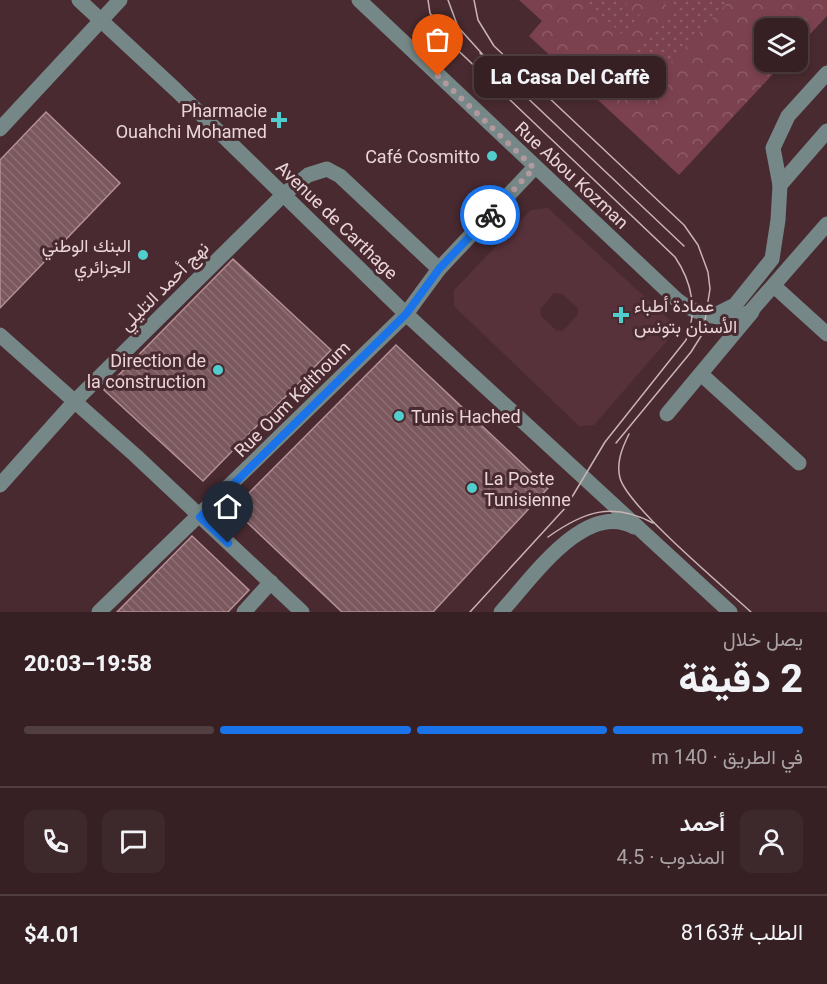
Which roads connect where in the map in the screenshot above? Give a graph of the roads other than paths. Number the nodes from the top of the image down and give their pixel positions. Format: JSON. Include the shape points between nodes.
{"nodes":[{"id":1,"x":79,"y":0,"type":"edge"},
{"id":2,"x":120,"y":0,"type":"edge"},
{"id":3,"x":359,"y":0,"type":"edge"},
{"id":4,"x":101,"y":21,"type":"junction"},
{"id":5,"x":827,"y":73,"type":"edge"},
{"id":6,"x":0,"y":129,"type":"edge"},
{"id":7,"x":827,"y":131,"type":"edge"},
{"id":8,"x":534,"y":168,"type":"junction"},
{"id":9,"x":780,"y":185,"type":"junction"},
{"id":10,"x":283,"y":195,"type":"junction"},
{"id":11,"x":827,"y":224,"type":"edge"},
{"id":12,"x":439,"y":269,"type":"junction"},
{"id":13,"x":774,"y":286,"type":"junction"},
{"id":14,"x":756,"y":308,"type":"junction"},
{"id":15,"x":406,"y":314,"type":"junction"},
{"id":16,"x":712,"y":316,"type":"junction"},
{"id":17,"x":827,"y":334,"type":"edge"},
{"id":18,"x":0,"y":335,"type":"edge"},
{"id":19,"x":702,"y":375,"type":"junction"},
{"id":20,"x":75,"y":401,"type":"junction"},
{"id":21,"x":667,"y":414,"type":"dead end"},
{"id":22,"x":799,"y":463,"type":"dead end"},
{"id":23,"x":0,"y":485,"type":"edge"},
{"id":24,"x":200,"y":517,"type":"junction"},
{"id":25,"x":637,"y":529,"type":"junction"},
{"id":26,"x":271,"y":582,"type":"junction"},
{"id":27,"x":720,"y":609,"type":"edge"},
{"id":28,"x":99,"y":612,"type":"edge"},
{"id":29,"x":244,"y":612,"type":"edge"},
{"id":30,"x":302,"y":612,"type":"edge"},
{"id":31,"x":501,"y":612,"type":"edge"}],
"edges":[{"from":1,"to":4,"type":"street","name":"Avenue de Carthage"},
{"from":2,"to":4,"type":"street"},
{"from":3,"to":8,"type":"street","name":"Rue Abou Kozman"},
{"from":4,"to":6,"type":"street"},
{"from":4,"to":10,"type":"street","name":"Avenue de Carthage"},
{"from":5,"to":9,"type":"street","via":[[788,116],[778,133],[772,148]]},
{"from":7,"to":9,"type":"street"},
{"from":8,"to":12,"type":"street","name":"Rue Oum Kalthoum"},
{"from":8,"to":16,"type":"street","name":"Rue Abou Kozman","via":[[684,301]]},
{"from":9,"to":16,"type":"street","via":[[772,259],[735,305]]},
{"from":10,"to":12,"type":"street","name":"نهج أحمد التليلي","via":[[308,175],[320,170],[333,171]]},
{"from":10,"to":15,"type":"street","name":"Avenue de Carthage"},
{"from":10,"to":20,"type":"street","name":"نهج أحمد التليلي"},
{"from":11,"to":13,"type":"street"},
{"from":12,"to":15,"type":"street","name":"Rue Oum Kalthoum"},
{"from":13,"to":14,"type":"street"},
{"from":13,"to":17,"type":"street"},
{"from":14,"to":16,"type":"street","name":"Rue Abou Kozman","via":[[738,316]]},
{"from":14,"to":19,"type":"street"},
{"from":15,"to":24,"type":"street","name":"Rue Oum Kalthoum"},
{"from":15,"to":25,"type":"street","name":"Avenue de Carthage"},
{"from":18,"to":20,"type":"street"},
{"from":19,"to":21,"type":"street"},
{"from":19,"to":22,"type":"street"},
{"from":20,"to":23,"type":"street","name":"نهج أحمد التليلي"},
{"from":20,"to":24,"type":"street"},
{"from":24,"to":26,"type":"street"},
{"from":24,"to":28,"type":"street","name":"Rue Oum Kalthoum"},
{"from":25,"to":27,"type":"street","name":"Avenue de Carthage"},
{"from":25,"to":31,"type":"street","via":[[607,521],[582,529],[568,539]]},
{"from":26,"to":29,"type":"street"},
{"from":26,"to":30,"type":"street"}]}
